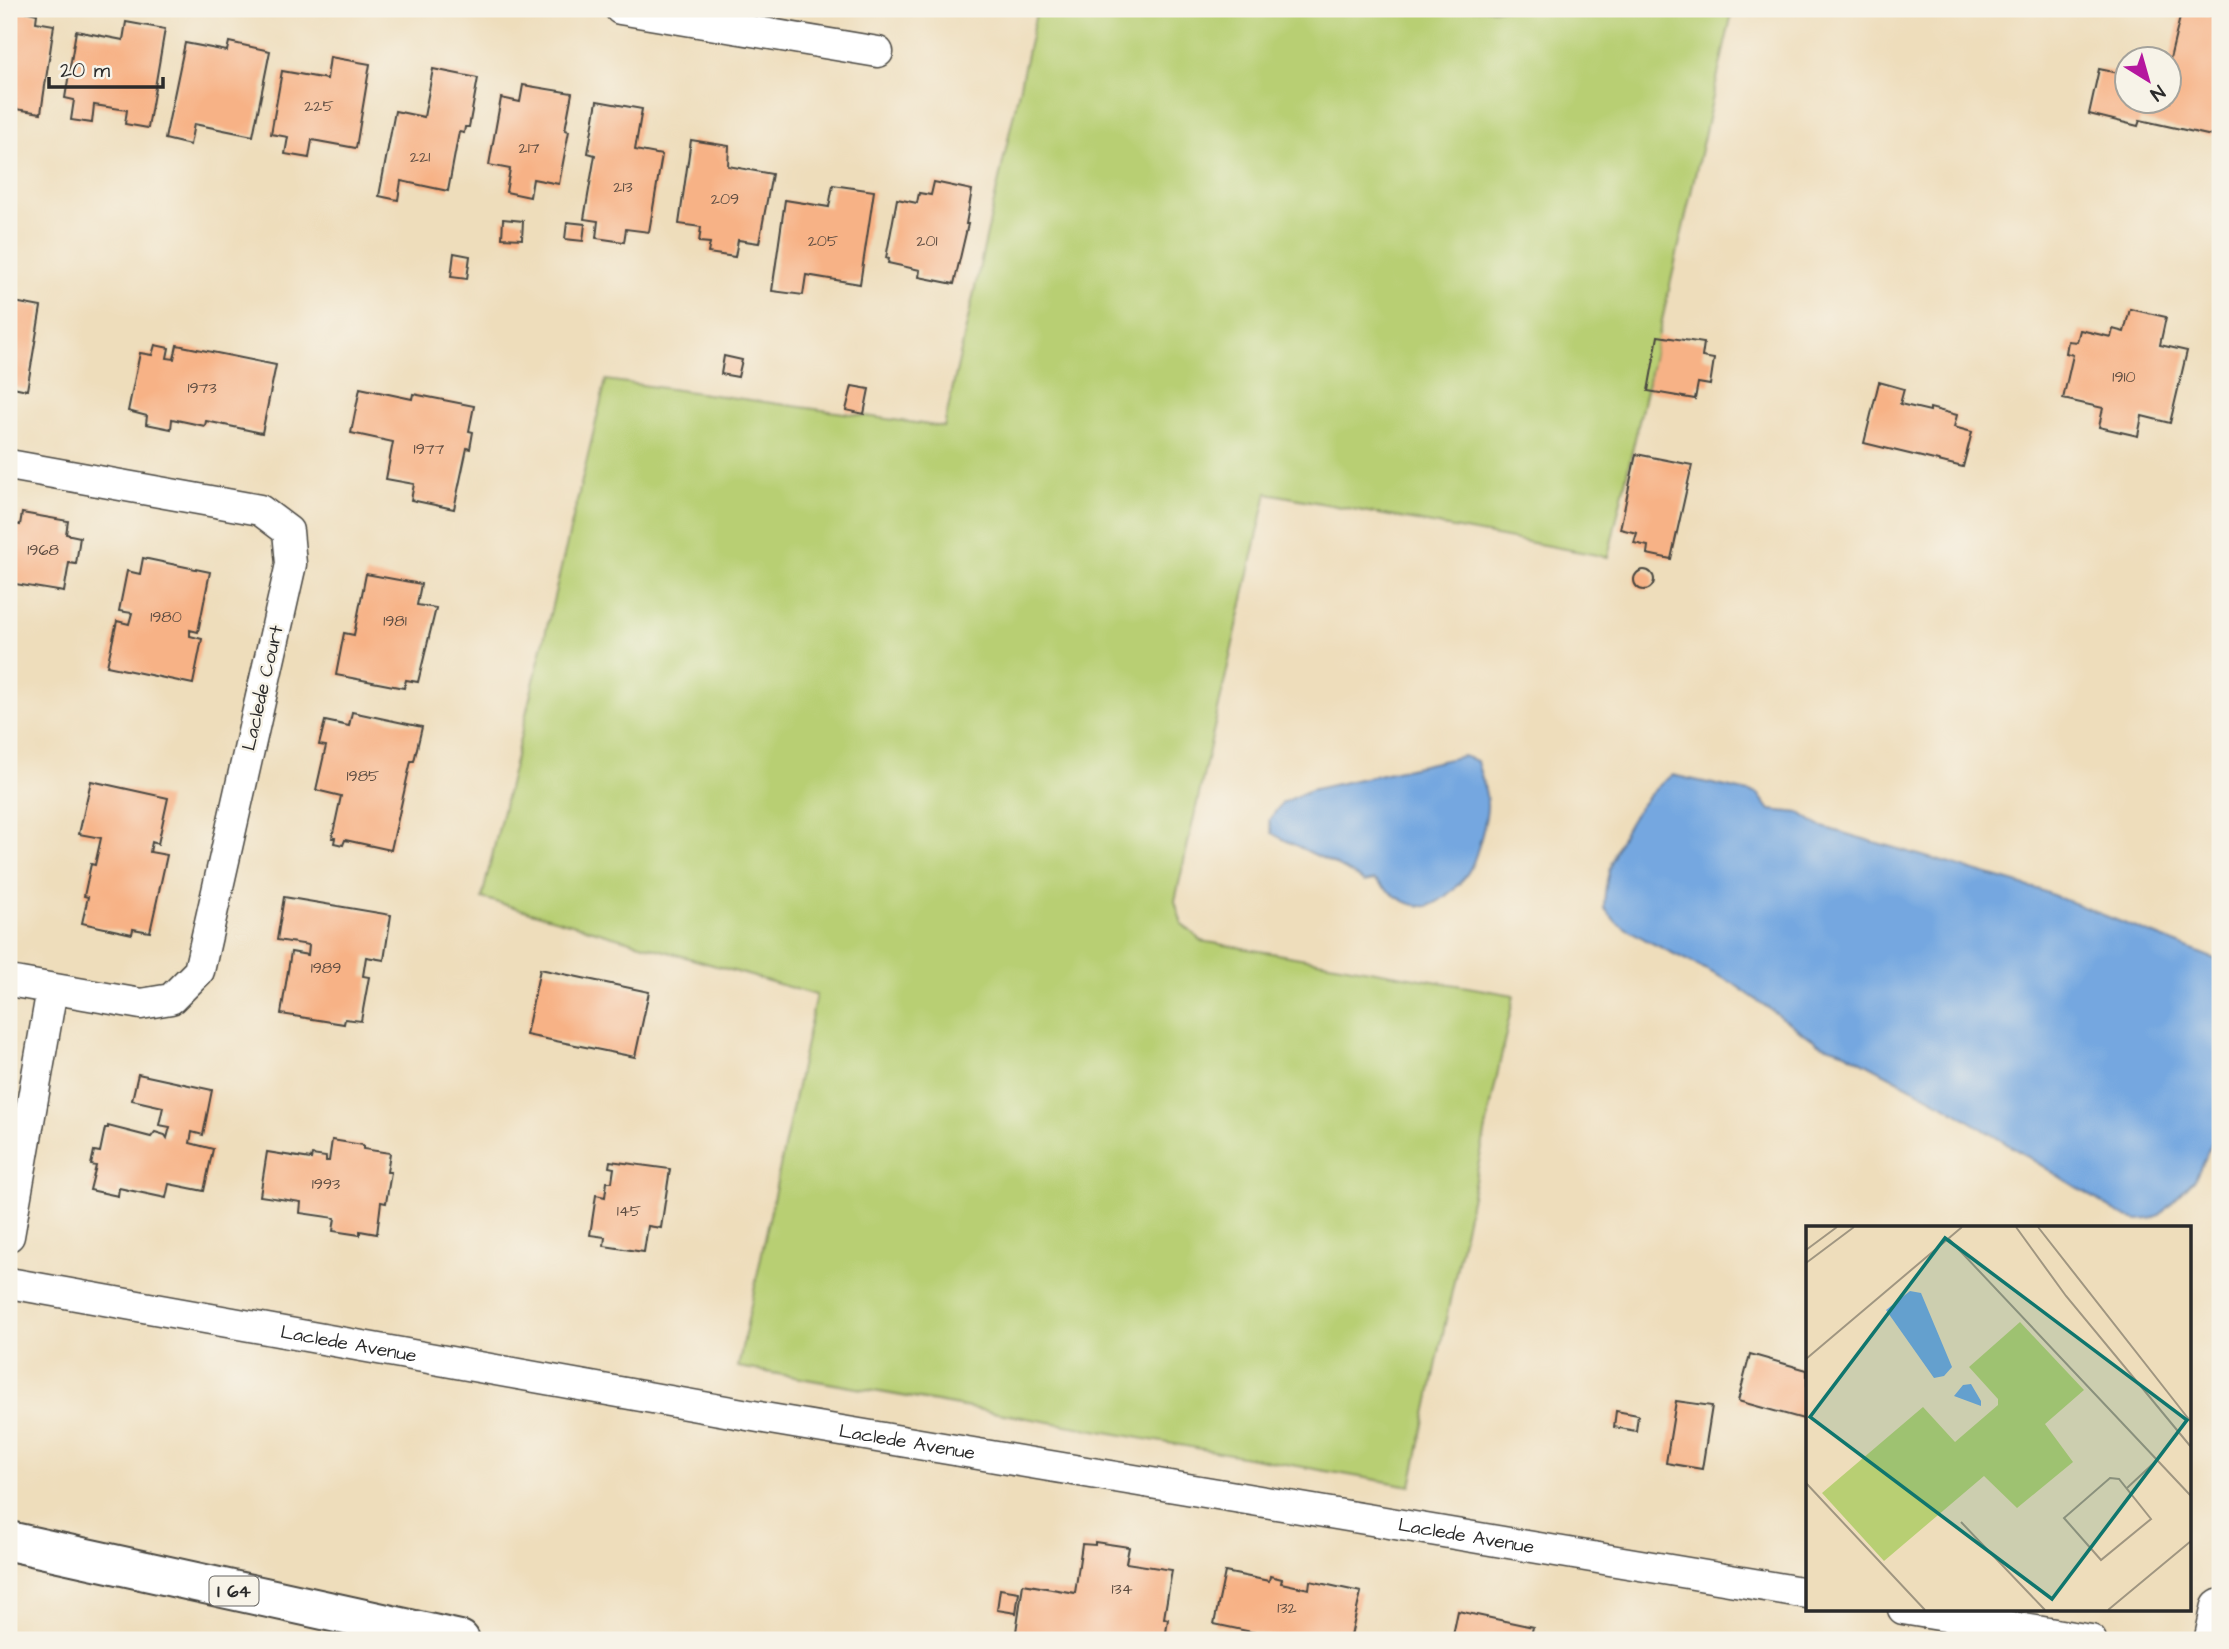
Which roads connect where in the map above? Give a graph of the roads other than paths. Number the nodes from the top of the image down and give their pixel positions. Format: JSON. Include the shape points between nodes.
{"nodes":[{"id":1,"x":620,"y":9,"type":"edge"},
{"id":2,"x":878,"y":52,"type":"dead end"},
{"id":3,"x":9,"y":466,"type":"edge"},
{"id":4,"x":9,"y":981,"type":"edge"},
{"id":5,"x":52,"y":989,"type":"junction"},
{"id":6,"x":9,"y":1236,"type":"edge"},
{"id":7,"x":9,"y":1283,"type":"edge"},
{"id":8,"x":9,"y":1541,"type":"edge"},
{"id":9,"x":1806,"y":1593,"type":"edge"},
{"id":10,"x":2220,"y":1608,"type":"edge"},
{"id":11,"x":1909,"y":1610,"type":"edge"},
{"id":12,"x":460,"y":1640,"type":"edge"},
{"id":13,"x":2091,"y":1640,"type":"edge"},
{"id":14,"x":2213,"y":1640,"type":"edge"}],
"edges":[{"from":1,"to":2,"type":"street"},
{"from":3,"to":5,"type":"street","name":"Laclede Court","via":[[260,510],[288,531],[291,564],[198,971],[171,999],[141,1004]]},
{"from":4,"to":5,"type":"street","name":"Laclede Court"},
{"from":5,"to":6,"type":"street"},
{"from":7,"to":9,"type":"street","name":"Laclede Avenue","via":[[797,1424]]},
{"from":8,"to":12,"type":"highway","number":"I 64"},
{"from":10,"to":14,"type":"street"},
{"from":11,"to":13,"type":"street"}]}
